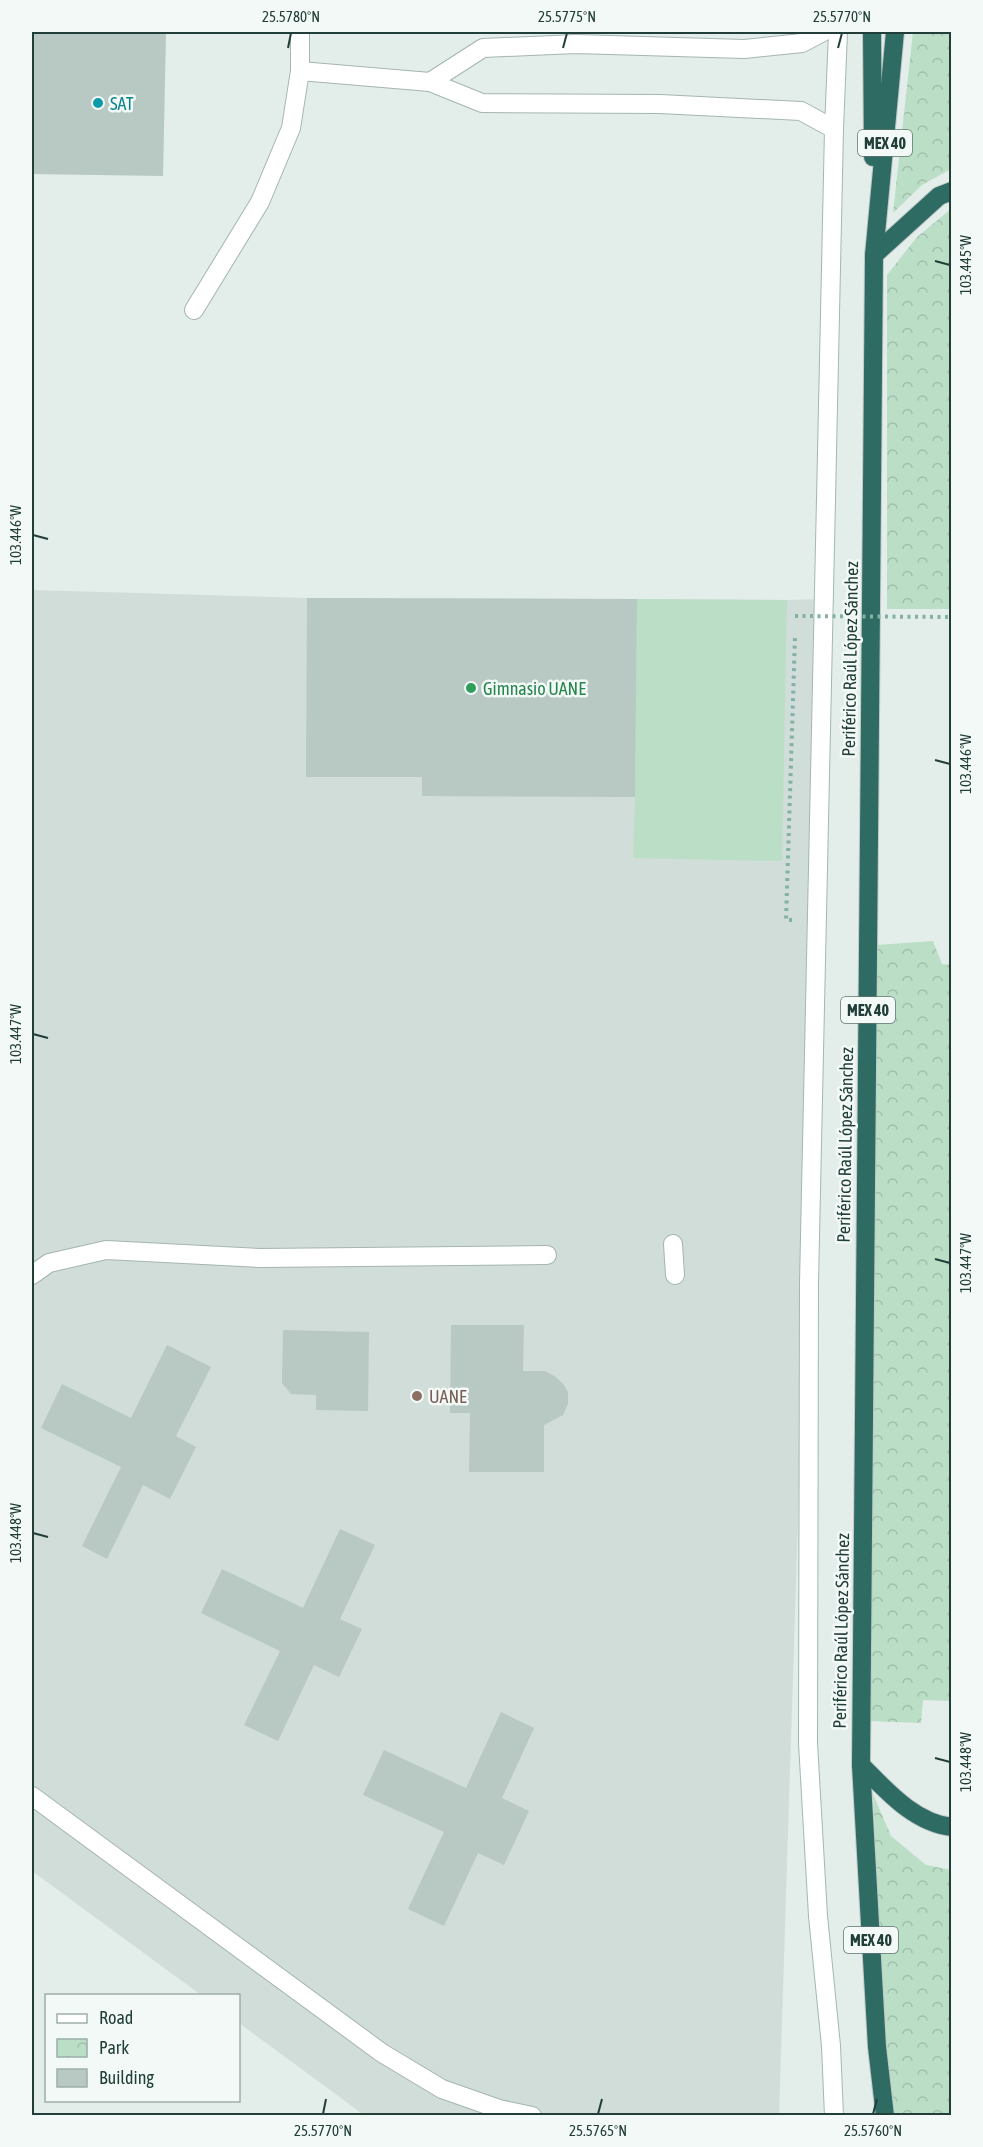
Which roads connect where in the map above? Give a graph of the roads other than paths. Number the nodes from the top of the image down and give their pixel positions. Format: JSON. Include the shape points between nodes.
{"nodes":[{"id":1,"x":300,"y":32,"type":"edge"},
{"id":2,"x":823,"y":32,"type":"edge"},
{"id":3,"x":838,"y":32,"type":"edge"},
{"id":4,"x":872,"y":32,"type":"edge"},
{"id":5,"x":895,"y":32,"type":"edge"},
{"id":6,"x":300,"y":71,"type":"junction"},
{"id":7,"x":430,"y":82,"type":"junction"},
{"id":8,"x":834,"y":129,"type":"junction"},
{"id":9,"x":951,"y":191,"type":"edge"},
{"id":10,"x":874,"y":255,"type":"junction"},
{"id":11,"x":194,"y":310,"type":"dead end"},
{"id":12,"x":673,"y":1244,"type":"dead end"},
{"id":13,"x":547,"y":1255,"type":"dead end"},
{"id":14,"x":32,"y":1275,"type":"edge"},
{"id":15,"x":675,"y":1275,"type":"dead end"},
{"id":16,"x":861,"y":1765,"type":"junction"},
{"id":17,"x":32,"y":1796,"type":"edge"},
{"id":18,"x":951,"y":1827,"type":"edge"},
{"id":19,"x":532,"y":2115,"type":"edge"},
{"id":20,"x":834,"y":2115,"type":"edge"},
{"id":21,"x":885,"y":2115,"type":"edge"}],
"edges":[{"from":1,"to":6,"type":"main road"},
{"from":2,"to":7,"type":"main road","via":[[802,43],[744,49],[576,44],[483,48]]},
{"from":3,"to":8,"type":"main road"},
{"from":4,"to":10,"type":"highway"},
{"from":5,"to":10,"type":"highway","name":"Periférico Raúl López Sánchez","number":"MEX 40"},
{"from":6,"to":7,"type":"main road"},
{"from":6,"to":11,"type":"main road","via":[[291,128],[260,202]]},
{"from":7,"to":8,"type":"main road","via":[[482,103],[801,111]]},
{"from":8,"to":20,"type":"main road","via":[[809,1283],[808,1743]]},
{"from":9,"to":10,"type":"highway","via":[[939,196]]},
{"from":10,"to":16,"type":"highway","name":"Periférico Raúl López Sánchez","number":"MEX 40"},
{"from":12,"to":15,"type":"main road"},
{"from":13,"to":14,"type":"main road","via":[[260,1258],[106,1250],[49,1263]]},
{"from":16,"to":18,"type":"highway","via":[[903,1806],[939,1826]]},
{"from":16,"to":21,"type":"highway","name":"Periférico Raúl López Sánchez","number":"MEX 40","via":[[877,2046]]},
{"from":17,"to":19,"type":"main road","via":[[382,2053],[442,2089],[499,2109]]}]}
